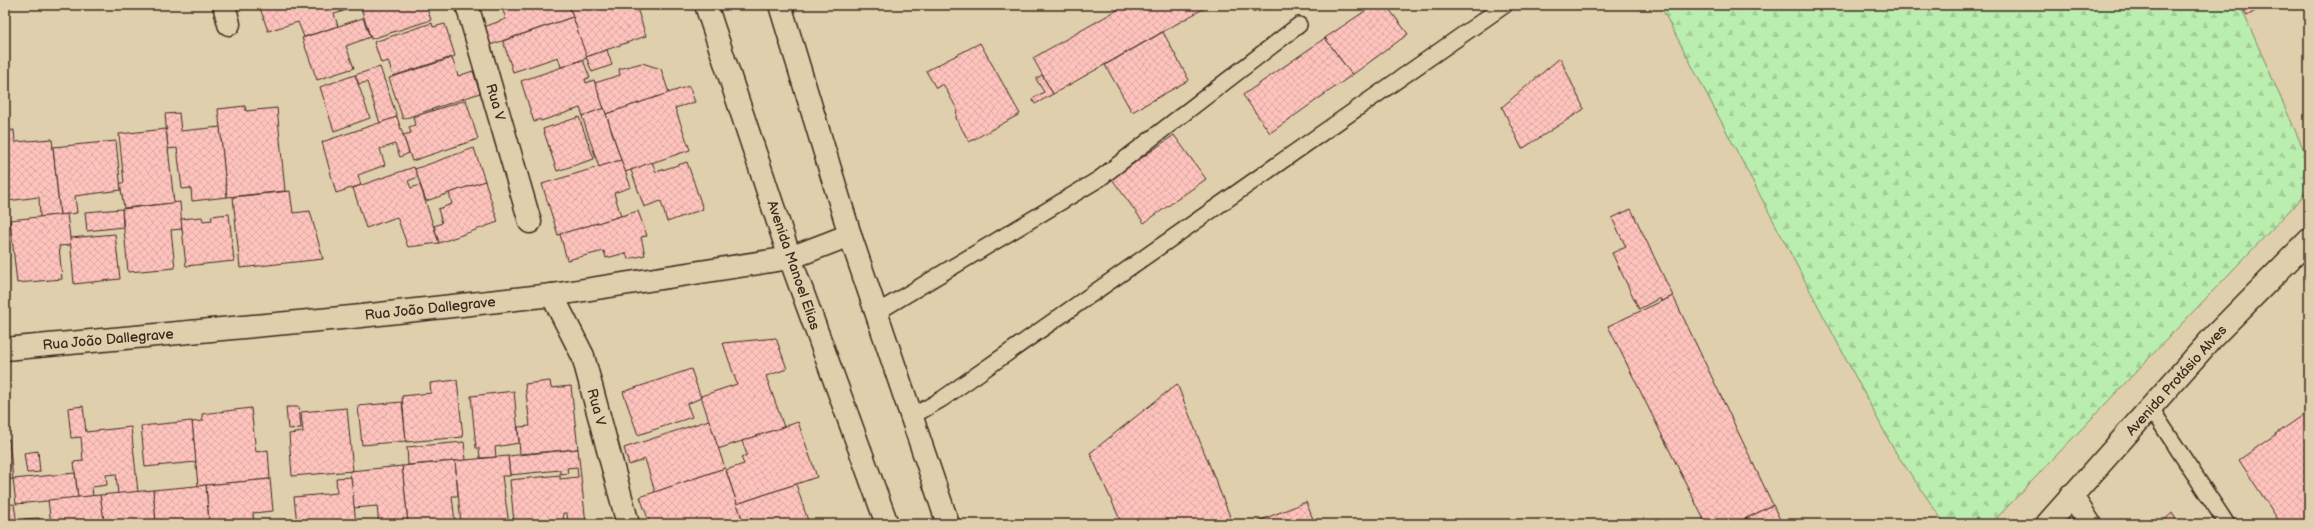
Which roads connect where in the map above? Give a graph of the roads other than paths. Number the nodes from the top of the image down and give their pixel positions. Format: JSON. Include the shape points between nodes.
{"nodes":[{"id":1,"x":467,"y":5,"type":"edge"},
{"id":2,"x":706,"y":5,"type":"edge"},
{"id":3,"x":780,"y":5,"type":"edge"},
{"id":4,"x":1505,"y":5,"type":"edge"},
{"id":5,"x":1299,"y":25,"type":"dead end"},
{"id":6,"x":530,"y":222,"type":"dead end"},
{"id":7,"x":850,"y":235,"type":"junction"},
{"id":8,"x":2309,"y":240,"type":"edge"},
{"id":9,"x":790,"y":258,"type":"junction"},
{"id":10,"x":552,"y":294,"type":"junction"},
{"id":11,"x":876,"y":313,"type":"junction"},
{"id":12,"x":5,"y":349,"type":"edge"},
{"id":13,"x":2150,"y":407,"type":"junction"},
{"id":14,"x":911,"y":417,"type":"junction"},
{"id":15,"x":2072,"y":495,"type":"junction"},
{"id":16,"x":628,"y":524,"type":"edge"},
{"id":17,"x":887,"y":524,"type":"edge"},
{"id":18,"x":948,"y":524,"type":"edge"},
{"id":19,"x":2046,"y":524,"type":"edge"},
{"id":20,"x":2090,"y":524,"type":"edge"},
{"id":21,"x":2227,"y":524,"type":"edge"}],
"edges":[{"from":1,"to":6,"type":"main road","name":"Rua V"},
{"from":2,"to":9,"type":"main road","name":"Avenida Manoel Elias"},
{"from":3,"to":7,"type":"main road"},
{"from":4,"to":14,"type":"lane","via":[[942,399]]},
{"from":5,"to":11,"type":"lane","via":[[1099,179]]},
{"from":7,"to":9,"type":"main road","name":"Rua João Dallegrave"},
{"from":7,"to":11,"type":"main road"},
{"from":8,"to":13,"type":"main road","name":"Avenida Protásio Alves","via":[[2214,336]]},
{"from":9,"to":10,"type":"main road","name":"Rua João Dallegrave"},
{"from":9,"to":17,"type":"main road","name":"Avenida Manoel Elias"},
{"from":10,"to":12,"type":"main road","name":"Rua João Dallegrave","via":[[345,318]]},
{"from":10,"to":16,"type":"main road","name":"Rua V","via":[[583,356]]},
{"from":11,"to":14,"type":"main road"},
{"from":13,"to":15,"type":"main road","name":"Avenida Protásio Alves"},
{"from":13,"to":21,"type":"lane"},
{"from":14,"to":18,"type":"main road"},
{"from":15,"to":19,"type":"main road","name":"Avenida Protásio Alves"},
{"from":15,"to":20,"type":"main road"}]}
